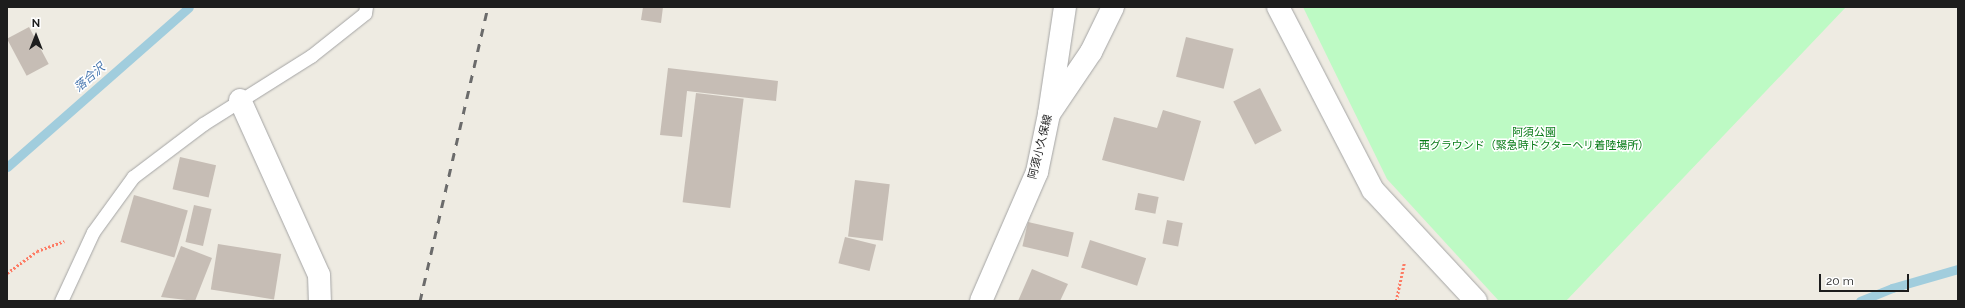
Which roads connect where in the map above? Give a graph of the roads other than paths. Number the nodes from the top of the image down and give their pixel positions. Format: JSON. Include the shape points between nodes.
{"nodes":[{"id":1,"x":366,"y":7,"type":"edge"},
{"id":2,"x":1065,"y":7,"type":"edge"},
{"id":3,"x":1113,"y":7,"type":"edge"},
{"id":4,"x":1278,"y":7,"type":"edge"},
{"id":5,"x":240,"y":100,"type":"junction"},
{"id":6,"x":1049,"y":114,"type":"junction"},
{"id":7,"x":61,"y":301,"type":"edge"},
{"id":8,"x":320,"y":301,"type":"edge"},
{"id":9,"x":981,"y":301,"type":"edge"},
{"id":10,"x":1476,"y":301,"type":"edge"}],
"edges":[{"from":1,"to":5,"type":"lane","via":[[365,13],[311,56]]},
{"from":2,"to":6,"type":"street","name":"阿須小久保線"},
{"from":3,"to":6,"type":"street","via":[[1091,52]]},
{"from":4,"to":10,"type":"street","via":[[1373,190]]},
{"from":5,"to":7,"type":"lane","via":[[133,177],[93,232]]},
{"from":5,"to":8,"type":"street","via":[[319,275]]},
{"from":6,"to":9,"type":"street","name":"阿須小久保線","via":[[1037,172]]}]}
